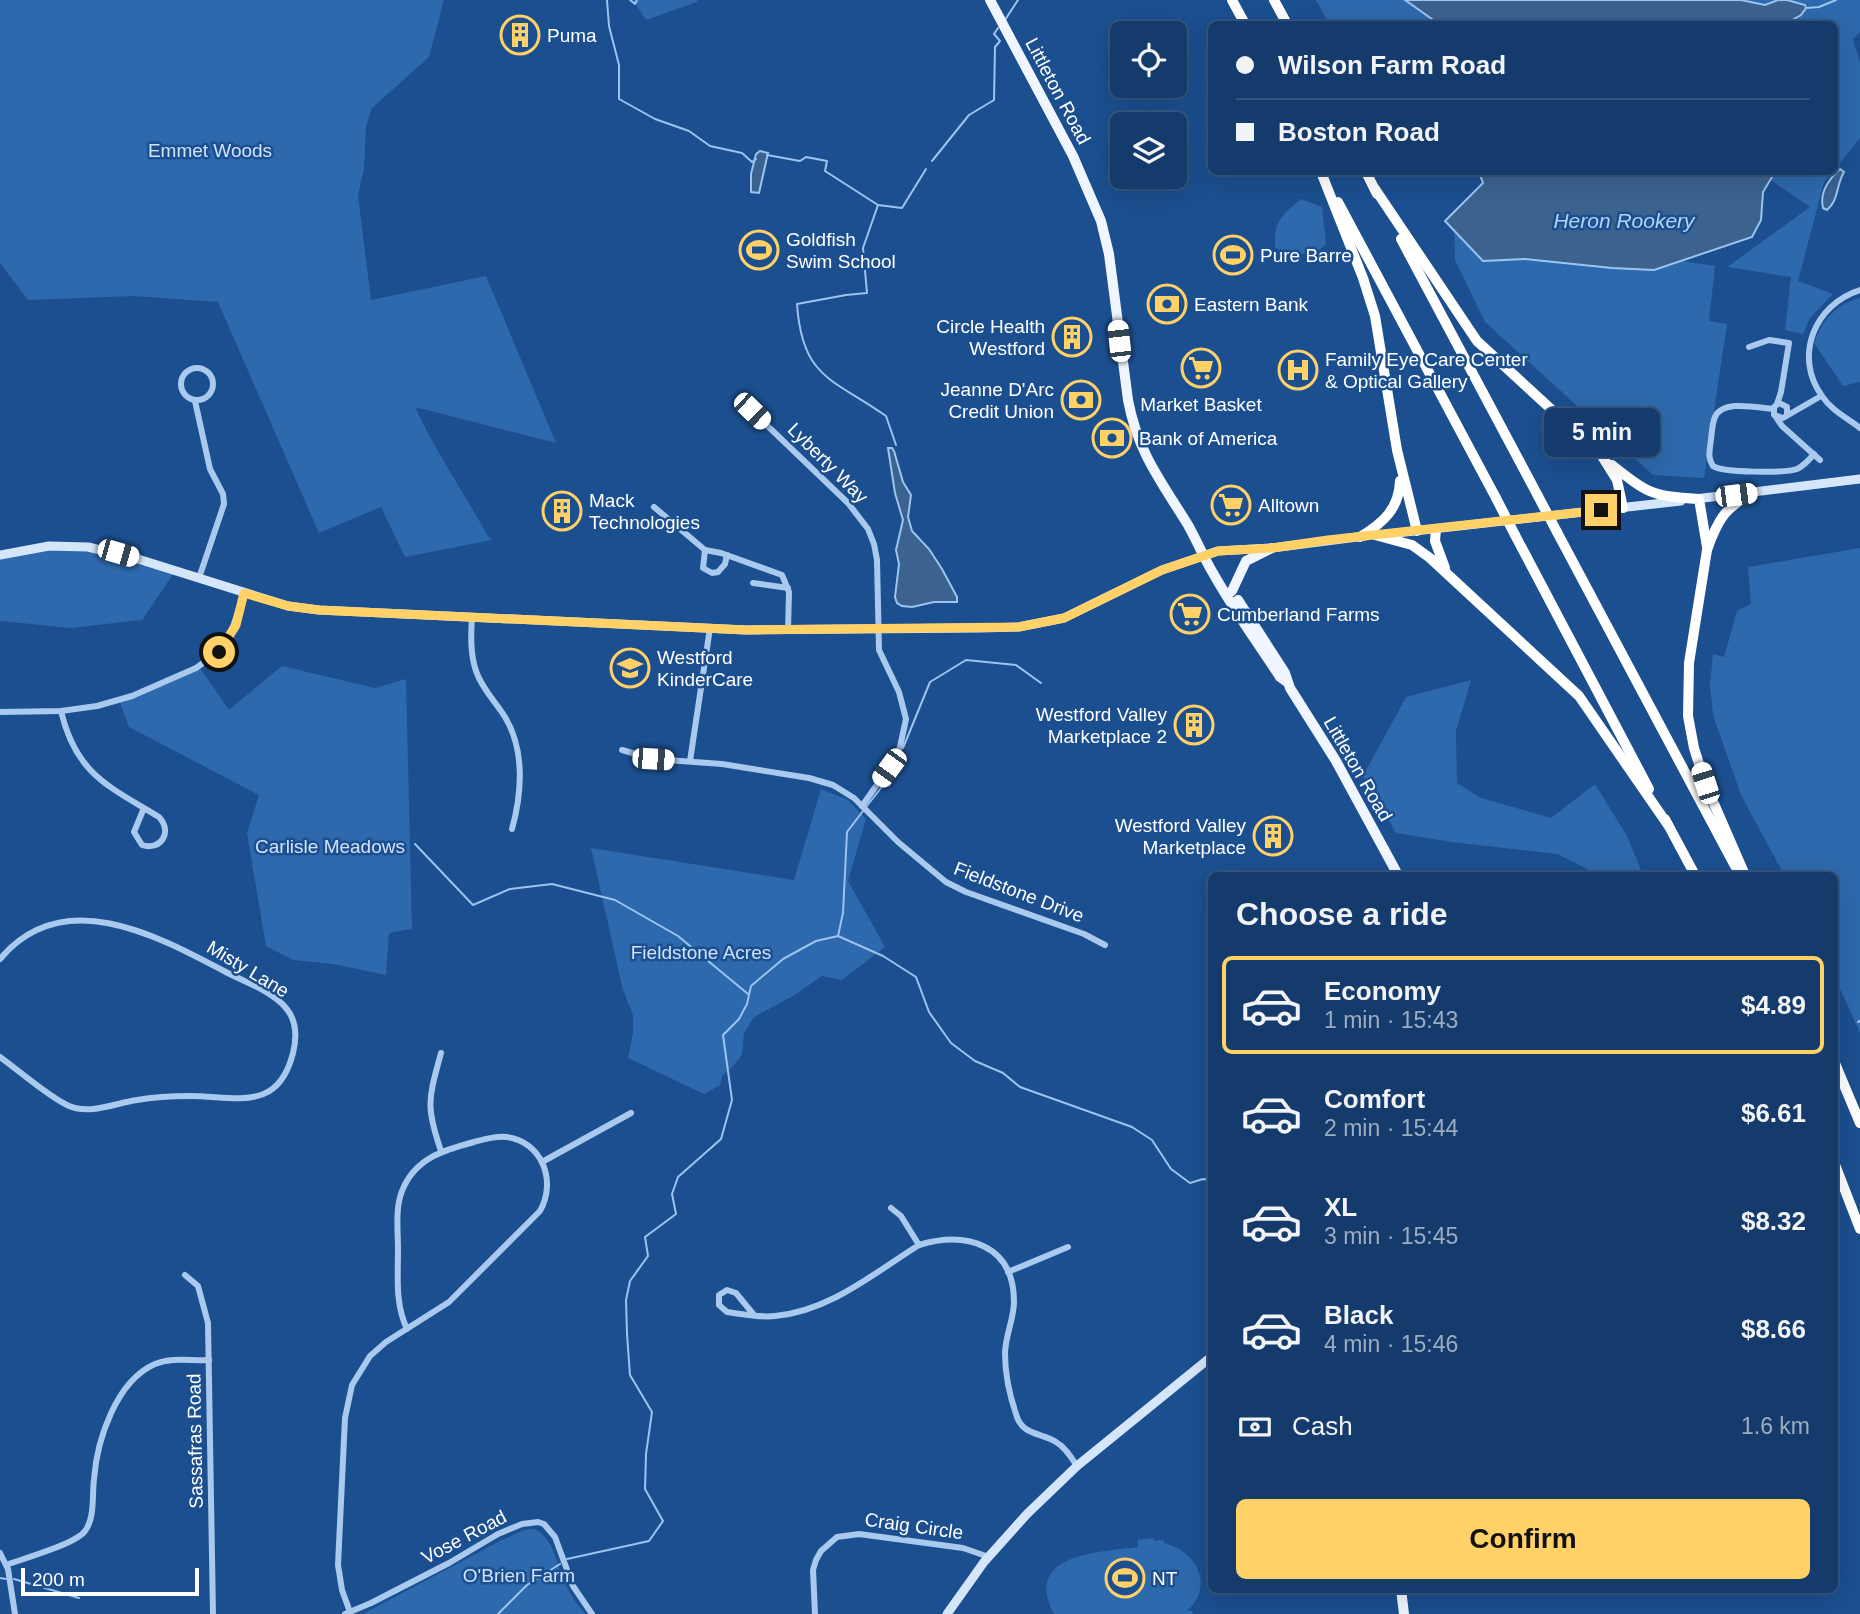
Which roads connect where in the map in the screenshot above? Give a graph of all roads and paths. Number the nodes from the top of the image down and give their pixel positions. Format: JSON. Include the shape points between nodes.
{"nodes":[{"id":1,"x":990,"y":0,"type":"edge"},
{"id":2,"x":1232,"y":0,"type":"edge"},
{"id":3,"x":1274,"y":0,"type":"edge"},
{"id":4,"x":1243,"y":21,"type":"edge"},
{"id":5,"x":1285,"y":21,"type":"edge"},
{"id":6,"x":1323,"y":175,"type":"edge"},
{"id":7,"x":1324,"y":175,"type":"edge"},
{"id":8,"x":1368,"y":175,"type":"edge"},
{"id":9,"x":1375,"y":189,"type":"junction"},
{"id":10,"x":1860,"y":290,"type":"edge"},
{"id":11,"x":1749,"y":347,"type":"dead end"},
{"id":12,"x":1821,"y":396,"type":"junction"},
{"id":13,"x":195,"y":401,"type":"junction"},
{"id":14,"x":1780,"y":405,"type":"junction"},
{"id":15,"x":1804,"y":405,"type":"junction"},
{"id":16,"x":752,"y":411,"type":"dead end"},
{"id":17,"x":1776,"y":416,"type":"junction"},
{"id":18,"x":1786,"y":416,"type":"junction"},
{"id":19,"x":1860,"y":428,"type":"edge"},
{"id":20,"x":1790,"y":432,"type":"junction"},
{"id":21,"x":1814,"y":454,"type":"junction"},
{"id":22,"x":1604,"y":459,"type":"junction"},
{"id":23,"x":1399,"y":460,"type":"junction"},
{"id":24,"x":1820,"y":460,"type":"dead end"},
{"id":25,"x":1860,"y":479,"type":"edge"},
{"id":26,"x":1755,"y":492,"type":"junction"},
{"id":27,"x":1699,"y":499,"type":"junction"},
{"id":28,"x":654,"y":507,"type":"dead end"},
{"id":29,"x":1623,"y":508,"type":"junction"},
{"id":30,"x":1436,"y":529,"type":"junction"},
{"id":31,"x":1417,"y":531,"type":"junction"},
{"id":32,"x":1375,"y":535,"type":"junction"},
{"id":33,"x":1360,"y":537,"type":"junction"},
{"id":34,"x":1272,"y":548,"type":"junction"},
{"id":35,"x":705,"y":550,"type":"junction"},
{"id":36,"x":1707,"y":550,"type":"junction"},
{"id":37,"x":0,"y":555,"type":"edge"},
{"id":38,"x":727,"y":555,"type":"junction"},
{"id":39,"x":1204,"y":555,"type":"junction"},
{"id":40,"x":1448,"y":574,"type":"junction"},
{"id":41,"x":199,"y":578,"type":"junction"},
{"id":42,"x":753,"y":583,"type":"dead end"},
{"id":43,"x":788,"y":588,"type":"junction"},
{"id":44,"x":1232,"y":591,"type":"junction"},
{"id":45,"x":244,"y":593,"type":"junction"},
{"id":46,"x":472,"y":616,"type":"junction"},
{"id":47,"x":710,"y":628,"type":"junction"},
{"id":48,"x":877,"y":628,"type":"junction"},
{"id":49,"x":788,"y":630,"type":"junction"},
{"id":50,"x":1287,"y":682,"type":"junction"},
{"id":51,"x":61,"y":711,"type":"junction"},
{"id":52,"x":0,"y":712,"type":"edge"},
{"id":53,"x":622,"y":750,"type":"dead end"},
{"id":54,"x":690,"y":761,"type":"junction"},
{"id":55,"x":862,"y":806,"type":"junction"},
{"id":56,"x":144,"y":808,"type":"junction"},
{"id":57,"x":1668,"y":825,"type":"junction"},
{"id":58,"x":512,"y":829,"type":"dead end"},
{"id":59,"x":1396,"y":872,"type":"edge"},
{"id":60,"x":1693,"y":872,"type":"edge"},
{"id":61,"x":1738,"y":872,"type":"edge"},
{"id":62,"x":1744,"y":872,"type":"edge"},
{"id":63,"x":1105,"y":945,"type":"dead end"},
{"id":64,"x":0,"y":959,"type":"edge"},
{"id":65,"x":441,"y":1053,"type":"dead end"},
{"id":66,"x":0,"y":1056,"type":"edge"},
{"id":67,"x":1838,"y":1071,"type":"edge"},
{"id":68,"x":631,"y":1113,"type":"dead end"},
{"id":69,"x":1860,"y":1123,"type":"edge"},
{"id":70,"x":441,"y":1151,"type":"junction"},
{"id":71,"x":542,"y":1161,"type":"junction"},
{"id":72,"x":1838,"y":1172,"type":"edge"},
{"id":73,"x":891,"y":1208,"type":"dead end"},
{"id":74,"x":1860,"y":1229,"type":"edge"},
{"id":75,"x":919,"y":1245,"type":"junction"},
{"id":76,"x":1068,"y":1247,"type":"dead end"},
{"id":77,"x":1009,"y":1272,"type":"junction"},
{"id":78,"x":184,"y":1275,"type":"dead end"},
{"id":79,"x":754,"y":1315,"type":"junction"},
{"id":80,"x":407,"y":1329,"type":"junction"},
{"id":81,"x":1208,"y":1359,"type":"edge"},
{"id":82,"x":209,"y":1360,"type":"junction"},
{"id":83,"x":1077,"y":1466,"type":"junction"},
{"id":84,"x":0,"y":1553,"type":"edge"},
{"id":85,"x":989,"y":1557,"type":"junction"},
{"id":86,"x":6,"y":1565,"type":"junction"},
{"id":87,"x":1401,"y":1593,"type":"edge"},
{"id":88,"x":348,"y":1613,"type":"edge"},
{"id":89,"x":15,"y":1614,"type":"edge"},
{"id":90,"x":213,"y":1614,"type":"edge"},
{"id":91,"x":592,"y":1614,"type":"edge"},
{"id":92,"x":815,"y":1614,"type":"edge"},
{"id":93,"x":947,"y":1614,"type":"edge"},
{"id":94,"x":1404,"y":1614,"type":"edge"}],
"edges":[{"from":1,"to":39,"type":"main road","name":"Littleton Road","via":[[1095,205],[1109,254],[1132,419],[1150,466]]},
{"from":2,"to":4,"type":"highway"},
{"from":3,"to":5,"type":"highway"},
{"from":6,"to":23,"type":"highway","via":[[1370,299]]},
{"from":7,"to":57,"type":"highway","bridge":true},
{"from":8,"to":9,"type":"highway"},
{"from":9,"to":22,"type":"highway","via":[[1477,341]]},
{"from":9,"to":61,"type":"highway","bridge":true},
{"from":10,"to":12,"type":"street","via":[[1830,306],[1814,330],[1810,365]]},
{"from":11,"to":14,"type":"street","via":[[1769,340],[1789,343]]},
{"from":12,"to":15,"type":"street"},
{"from":12,"to":19,"type":"street"},
{"from":13,"to":13,"type":"street","via":[[183,393],[180,383],[188,370],[199,368],[211,376],[214,387],[208,397]]},
{"from":13,"to":41,"type":"street","via":[[210,469],[224,504]]},
{"from":14,"to":15,"type":"street"},
{"from":14,"to":17,"type":"street"},
{"from":14,"to":18,"type":"street"},
{"from":14,"to":21,"type":"street","via":[[1739,406],[1717,413],[1711,464],[1725,471],[1793,470]]},
{"from":15,"to":18,"type":"street"},
{"from":16,"to":48,"type":"street","name":"Lyberty Way","via":[[848,503],[868,529],[877,561]]},
{"from":17,"to":18,"type":"street"},
{"from":17,"to":20,"type":"street"},
{"from":18,"to":20,"type":"street"},
{"from":20,"to":21,"type":"street"},
{"from":21,"to":24,"type":"street"},
{"from":22,"to":27,"type":"highway","via":[[1652,494]]},
{"from":22,"to":29,"type":"highway","via":[[1617,480]]},
{"from":23,"to":31,"type":"highway"},
{"from":23,"to":33,"type":"highway","via":[[1395,505],[1383,521]]},
{"from":25,"to":26,"type":"main road"},
{"from":26,"to":27,"type":"main road"},
{"from":26,"to":36,"type":"highway","via":[[1720,517]]},
{"from":27,"to":29,"type":"main road"},
{"from":27,"to":36,"type":"highway"},
{"from":28,"to":35,"type":"street"},
{"from":29,"to":30,"type":"main road"},
{"from":30,"to":31,"type":"main road"},
{"from":30,"to":40,"type":"highway","via":[[1437,550]]},
{"from":31,"to":32,"type":"main road"},
{"from":32,"to":33,"type":"main road"},
{"from":32,"to":40,"type":"highway","via":[[1412,545]]},
{"from":33,"to":34,"type":"main road"},
{"from":34,"to":39,"type":"main road"},
{"from":34,"to":44,"type":"main road","via":[[1246,561]]},
{"from":35,"to":38,"type":"street"},
{"from":35,"to":38,"type":"street","via":[[703,568],[712,573],[725,564]]},
{"from":36,"to":62,"type":"highway","via":[[1689,663],[1688,716],[1705,783]]},
{"from":37,"to":41,"type":"main road","via":[[48,546],[88,547]]},
{"from":38,"to":43,"type":"street","via":[[778,573]]},
{"from":39,"to":44,"type":"main road","name":"Littleton Road"},
{"from":39,"to":48,"type":"main road","via":[[1162,570],[1076,614],[1043,623]]},
{"from":39,"to":50,"type":"main road","name":"Littleton Road"},
{"from":40,"to":57,"type":"highway","via":[[1580,696]]},
{"from":41,"to":45,"type":"main road"},
{"from":42,"to":43,"type":"street"},
{"from":43,"to":49,"type":"street"},
{"from":44,"to":50,"type":"main road","name":"Littleton Road"},
{"from":45,"to":46,"type":"main road","via":[[319,610]]},
{"from":45,"to":51,"type":"street","via":[[230,636],[205,663],[132,696]]},
{"from":46,"to":47,"type":"main road"},
{"from":46,"to":58,"type":"street","via":[[474,667],[508,722],[517,750],[519,801]]},
{"from":47,"to":49,"type":"main road"},
{"from":47,"to":54,"type":"street"},
{"from":48,"to":49,"type":"main road"},
{"from":48,"to":55,"type":"street","name":"Lyberty Way","via":[[879,650],[900,692],[906,719],[893,762]]},
{"from":50,"to":59,"type":"main road","name":"Littleton Road"},
{"from":51,"to":52,"type":"street"},
{"from":51,"to":56,"type":"street","via":[[80,760],[99,779]]},
{"from":53,"to":54,"type":"street","name":"Fieldstone Drive","via":[[653,759]]},
{"from":54,"to":55,"type":"street","name":"Fieldstone Drive","via":[[809,778],[844,791]]},
{"from":55,"to":63,"type":"street","name":"Fieldstone Drive","via":[[946,882]]},
{"from":56,"to":56,"type":"street","via":[[165,826],[162,842],[153,847],[138,842],[134,832]]},
{"from":57,"to":60,"type":"highway"},
{"from":64,"to":66,"type":"street","name":"Misty Lane","via":[[23,937],[51,925],[82,921],[119,925],[163,939],[275,998],[294,1020],[296,1035],[283,1077],[268,1093],[252,1099],[179,1096],[82,1109],[66,1104]]},
{"from":65,"to":70,"type":"street","via":[[429,1107]]},
{"from":67,"to":69,"type":"highway"},
{"from":68,"to":71,"type":"street"},
{"from":70,"to":71,"type":"street","via":[[505,1137],[524,1143]]},
{"from":70,"to":80,"type":"street","via":[[411,1174],[399,1200],[398,1296]]},
{"from":71,"to":80,"type":"street","via":[[548,1186],[537,1215],[449,1302]]},
{"from":72,"to":74,"type":"highway"},
{"from":73,"to":75,"type":"street"},
{"from":75,"to":77,"type":"street","via":[[967,1240],[998,1255]]},
{"from":75,"to":79,"type":"street","via":[[834,1299],[779,1316]]},
{"from":76,"to":77,"type":"street"},
{"from":77,"to":83,"type":"street","via":[[1014,1303],[1005,1352],[1006,1376],[1017,1417],[1030,1433],[1064,1448]]},
{"from":78,"to":82,"type":"street","name":"Sassafras Road","via":[[198,1286],[205,1305]]},
{"from":79,"to":79,"type":"street","via":[[734,1291],[719,1295],[723,1310]]},
{"from":80,"to":88,"type":"street","via":[[370,1356],[348,1396],[338,1565]]},
{"from":81,"to":83,"type":"main road"},
{"from":82,"to":86,"type":"street","via":[[167,1361],[134,1380],[101,1436],[91,1517],[85,1531],[71,1541]]},
{"from":82,"to":90,"type":"street","name":"Sassafras Road"},
{"from":83,"to":85,"type":"main road"},
{"from":84,"to":86,"type":"street"},
{"from":85,"to":92,"type":"street","name":"Craig Circle","via":[[963,1548],[859,1534],[838,1537],[821,1551],[813,1570]]},
{"from":85,"to":93,"type":"main road"},
{"from":86,"to":89,"type":"street"},
{"from":87,"to":94,"type":"main road"},
{"from":88,"to":91,"type":"street","name":"Vose Road","via":[[498,1534],[538,1522],[555,1537],[573,1586]]}]}
